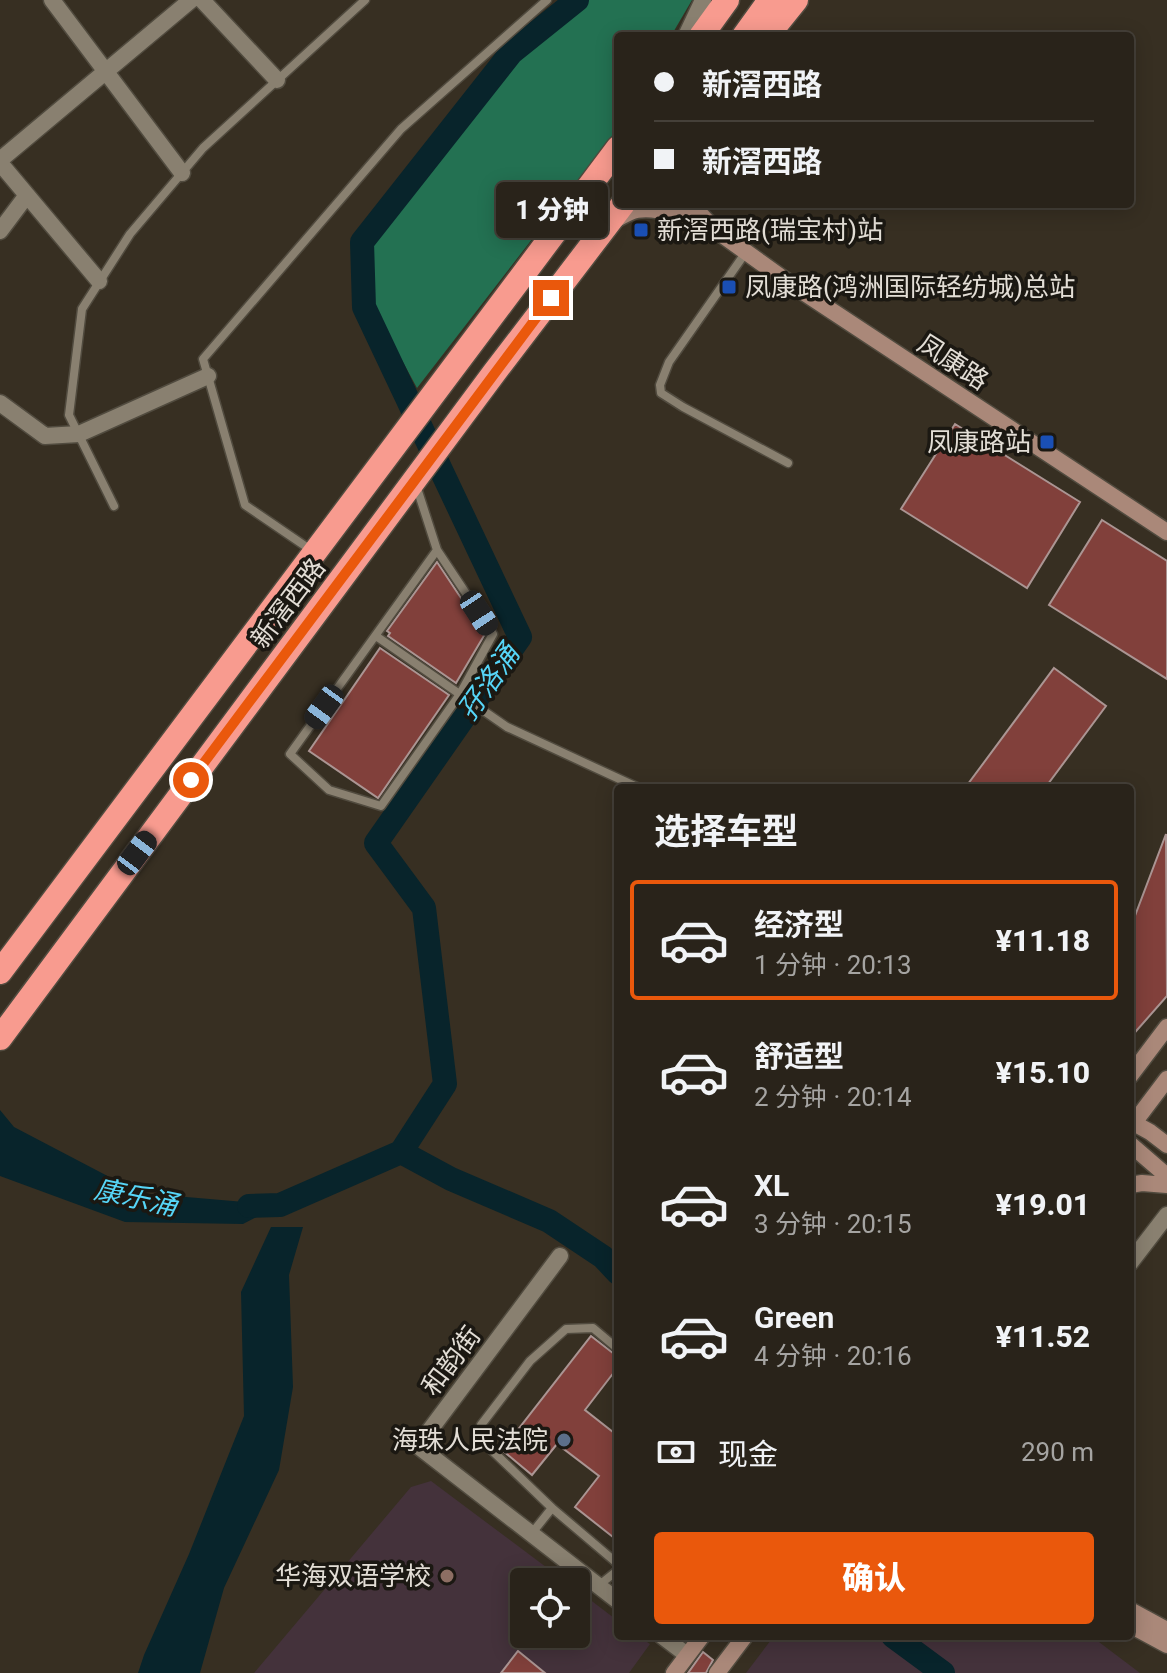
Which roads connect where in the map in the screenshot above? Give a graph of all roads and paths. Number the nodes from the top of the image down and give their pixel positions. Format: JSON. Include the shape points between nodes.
{"nodes":[{"id":1,"x":52,"y":0,"type":"edge"},
{"id":2,"x":191,"y":0,"type":"edge"},
{"id":3,"x":202,"y":0,"type":"edge"},
{"id":4,"x":365,"y":0,"type":"edge"},
{"id":5,"x":547,"y":0,"type":"edge"},
{"id":6,"x":703,"y":0,"type":"edge"},
{"id":7,"x":727,"y":0,"type":"edge"},
{"id":8,"x":770,"y":0,"type":"edge"},
{"id":9,"x":796,"y":0,"type":"edge"},
{"id":10,"x":688,"y":32,"type":"edge"},
{"id":11,"x":704,"y":32,"type":"edge"},
{"id":12,"x":747,"y":32,"type":"edge"},
{"id":13,"x":770,"y":32,"type":"edge"},
{"id":14,"x":106,"y":72,"type":"junction"},
{"id":15,"x":277,"y":80,"type":"junction"},
{"id":16,"x":614,"y":153,"type":"edge"},
{"id":17,"x":0,"y":161,"type":"edge"},
{"id":18,"x":182,"y":173,"type":"junction"},
{"id":19,"x":27,"y":195,"type":"junction"},
{"id":20,"x":620,"y":208,"type":"edge"},
{"id":21,"x":695,"y":208,"type":"edge"},
{"id":22,"x":608,"y":224,"type":"junction"},
{"id":23,"x":714,"y":229,"type":"junction"},
{"id":24,"x":0,"y":231,"type":"edge"},
{"id":25,"x":746,"y":252,"type":"junction"},
{"id":26,"x":99,"y":281,"type":"junction"},
{"id":27,"x":208,"y":376,"type":"junction"},
{"id":28,"x":0,"y":403,"type":"edge"},
{"id":29,"x":79,"y":434,"type":"junction"},
{"id":30,"x":788,"y":463,"type":"dead end"},
{"id":31,"x":415,"y":480,"type":"junction"},
{"id":32,"x":114,"y":506,"type":"dead end"},
{"id":33,"x":1167,"y":532,"type":"edge"},
{"id":34,"x":437,"y":550,"type":"junction"},
{"id":35,"x":315,"y":553,"type":"junction"},
{"id":36,"x":376,"y":636,"type":"junction"},
{"id":37,"x":460,"y":694,"type":"junction"},
{"id":38,"x":630,"y":784,"type":"edge"},
{"id":39,"x":0,"y":972,"type":"edge"},
{"id":40,"x":1167,"y":1027,"type":"edge"},
{"id":41,"x":0,"y":1038,"type":"edge"},
{"id":42,"x":1134,"y":1071,"type":"edge"},
{"id":43,"x":1167,"y":1079,"type":"edge"},
{"id":44,"x":1134,"y":1120,"type":"edge"},
{"id":45,"x":1134,"y":1126,"type":"edge"},
{"id":46,"x":1167,"y":1145,"type":"edge"},
{"id":47,"x":1134,"y":1147,"type":"edge"},
{"id":48,"x":1167,"y":1176,"type":"edge"},
{"id":49,"x":1134,"y":1184,"type":"edge"},
{"id":50,"x":1167,"y":1185,"type":"edge"},
{"id":51,"x":1167,"y":1215,"type":"edge"},
{"id":52,"x":560,"y":1256,"type":"dead end"},
{"id":53,"x":1134,"y":1258,"type":"edge"},
{"id":54,"x":614,"y":1346,"type":"edge"},
{"id":55,"x":552,"y":1508,"type":"junction"},
{"id":56,"x":531,"y":1534,"type":"junction"},
{"id":57,"x":614,"y":1561,"type":"edge"},
{"id":58,"x":614,"y":1573,"type":"edge"},
{"id":59,"x":598,"y":1586,"type":"junction"},
{"id":60,"x":614,"y":1598,"type":"edge"},
{"id":61,"x":1134,"y":1612,"type":"edge"},
{"id":62,"x":1134,"y":1627,"type":"edge"},
{"id":63,"x":1167,"y":1630,"type":"edge"},
{"id":64,"x":667,"y":1640,"type":"edge"},
{"id":65,"x":699,"y":1640,"type":"edge"},
{"id":66,"x":742,"y":1640,"type":"edge"},
{"id":67,"x":1167,"y":1645,"type":"edge"},
{"id":68,"x":687,"y":1655,"type":"junction"},
{"id":69,"x":674,"y":1673,"type":"edge"},
{"id":70,"x":717,"y":1673,"type":"edge"}],
"edges":[{"from":1,"to":14,"type":"street"},
{"from":2,"to":14,"type":"street"},
{"from":3,"to":15,"type":"street"},
{"from":4,"to":15,"type":"lane"},
{"from":5,"to":27,"type":"lane","via":[[401,129],[203,359]]},
{"from":6,"to":10,"type":"street"},
{"from":7,"to":11,"type":"highway"},
{"from":8,"to":12,"type":"highway"},
{"from":9,"to":13,"type":"highway"},
{"from":14,"to":17,"type":"street"},
{"from":14,"to":18,"type":"street"},
{"from":15,"to":18,"type":"lane"},
{"from":16,"to":35,"type":"highway","name":"新滘西路"},
{"from":17,"to":19,"type":"street"},
{"from":18,"to":26,"type":"lane","via":[[130,234]]},
{"from":19,"to":24,"type":"street"},
{"from":19,"to":26,"type":"street"},
{"from":20,"to":22,"type":"highway","name":"新滘西路"},
{"from":21,"to":23,"type":"street"},
{"from":22,"to":23,"type":"street","via":[[649,209]]},
{"from":22,"to":31,"type":"highway","name":"新滘西路"},
{"from":23,"to":25,"type":"street","name":"凤康路"},
{"from":25,"to":30,"type":"lane","via":[[669,362],[661,393]]},
{"from":25,"to":33,"type":"street","name":"凤康路"},
{"from":26,"to":29,"type":"lane","via":[[82,309],[69,415]]},
{"from":27,"to":29,"type":"street"},
{"from":27,"to":35,"type":"lane","via":[[245,505]]},
{"from":28,"to":29,"type":"street","via":[[45,436]]},
{"from":29,"to":32,"type":"lane"},
{"from":31,"to":34,"type":"lane"},
{"from":31,"to":41,"type":"highway","name":"新滘西路"},
{"from":34,"to":36,"type":"lane"},
{"from":34,"to":37,"type":"lane","via":[[493,634]]},
{"from":35,"to":39,"type":"highway","name":"新滘西路"},
{"from":36,"to":37,"type":"lane"},
{"from":36,"to":37,"type":"lane","via":[[290,754],[329,790],[381,806]]},
{"from":37,"to":38,"type":"lane","via":[[507,727]]},
{"from":40,"to":42,"type":"street"},
{"from":43,"to":44,"type":"street"},
{"from":45,"to":46,"type":"street"},
{"from":47,"to":48,"type":"street"},
{"from":49,"to":50,"type":"street"},
{"from":51,"to":53,"type":"street"},
{"from":52,"to":56,"type":"street","name":"和韵街","via":[[418,1446]]},
{"from":54,"to":55,"type":"lane","via":[[593,1328],[566,1329],[530,1361],[481,1425],[480,1439]]},
{"from":55,"to":56,"type":"lane"},
{"from":55,"to":57,"type":"lane"},
{"from":56,"to":59,"type":"street","name":"和韵街"},
{"from":58,"to":59,"type":"lane"},
{"from":59,"to":60,"type":"street","name":"和韵街"},
{"from":61,"to":63,"type":"street"},
{"from":62,"to":67,"type":"street"},
{"from":64,"to":68,"type":"street"},
{"from":65,"to":68,"type":"street"},
{"from":66,"to":70,"type":"street"},
{"from":68,"to":69,"type":"street"}]}
